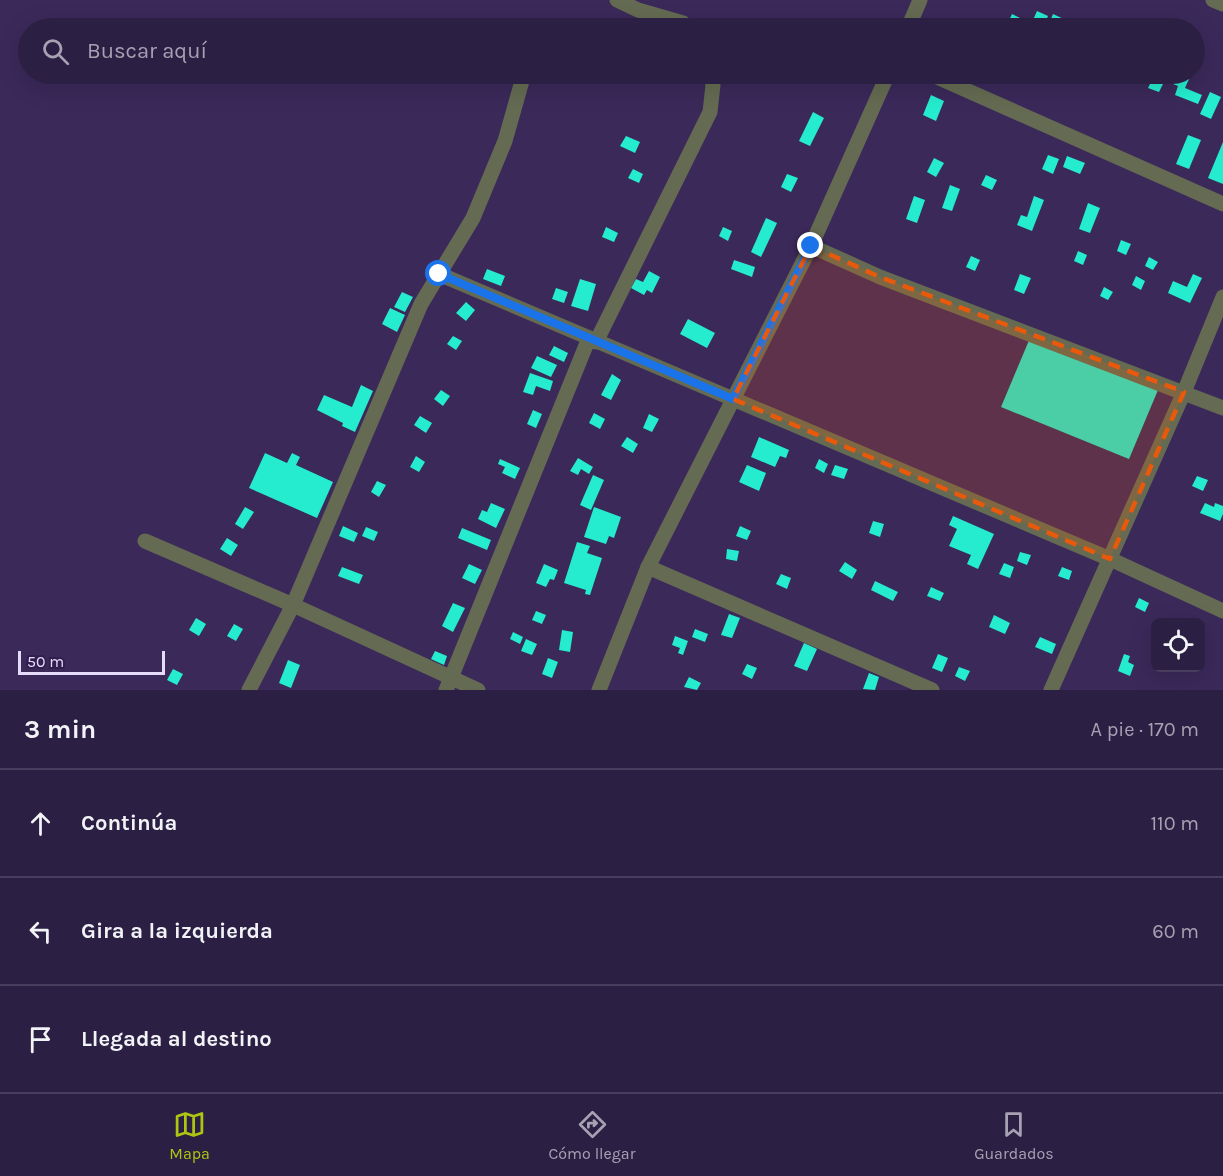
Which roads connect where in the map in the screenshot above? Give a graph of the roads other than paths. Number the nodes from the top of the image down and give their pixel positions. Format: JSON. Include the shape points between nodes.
{"nodes":[{"id":1,"x":617,"y":0,"type":"edge"},
{"id":2,"x":920,"y":0,"type":"edge"},
{"id":3,"x":1213,"y":0,"type":"edge"},
{"id":4,"x":1223,"y":4,"type":"edge"},
{"id":5,"x":666,"y":18,"type":"edge"},
{"id":6,"x":912,"y":18,"type":"edge"},
{"id":7,"x":521,"y":84,"type":"edge"},
{"id":8,"x":713,"y":84,"type":"edge"},
{"id":9,"x":884,"y":84,"type":"edge"},
{"id":10,"x":953,"y":84,"type":"edge"},
{"id":11,"x":1223,"y":204,"type":"edge"},
{"id":12,"x":811,"y":246,"type":"junction"},
{"id":13,"x":439,"y":274,"type":"junction"},
{"id":14,"x":1223,"y":297,"type":"edge"},
{"id":15,"x":592,"y":340,"type":"junction"},
{"id":16,"x":1184,"y":392,"type":"junction"},
{"id":17,"x":733,"y":399,"type":"junction"},
{"id":18,"x":1223,"y":408,"type":"edge"},
{"id":19,"x":145,"y":541,"type":"dead end"},
{"id":20,"x":1110,"y":559,"type":"junction"},
{"id":21,"x":648,"y":567,"type":"junction"},
{"id":22,"x":294,"y":605,"type":"junction"},
{"id":23,"x":1223,"y":611,"type":"edge"},
{"id":24,"x":449,"y":684,"type":"edge"},
{"id":25,"x":249,"y":690,"type":"edge"},
{"id":26,"x":478,"y":690,"type":"edge"},
{"id":27,"x":599,"y":690,"type":"edge"},
{"id":28,"x":932,"y":690,"type":"edge"},
{"id":29,"x":1051,"y":690,"type":"edge"}],
"edges":[{"from":1,"to":5,"type":"street"},
{"from":2,"to":6,"type":"street"},
{"from":3,"to":4,"type":"street"},
{"from":7,"to":13,"type":"street","via":[[505,141],[473,218]]},
{"from":8,"to":15,"type":"street","via":[[710,112]]},
{"from":9,"to":12,"type":"street"},
{"from":10,"to":11,"type":"street"},
{"from":12,"to":16,"type":"street","via":[[880,277]]},
{"from":12,"to":17,"type":"street"},
{"from":13,"to":15,"type":"street"},
{"from":13,"to":22,"type":"street","via":[[421,304]]},
{"from":14,"to":16,"type":"street"},
{"from":15,"to":17,"type":"street"},
{"from":15,"to":24,"type":"street"},
{"from":16,"to":18,"type":"street"},
{"from":16,"to":20,"type":"street"},
{"from":17,"to":20,"type":"street"},
{"from":17,"to":21,"type":"street"},
{"from":19,"to":22,"type":"street"},
{"from":20,"to":23,"type":"street"},
{"from":20,"to":29,"type":"street"},
{"from":21,"to":27,"type":"street"},
{"from":21,"to":28,"type":"street"},
{"from":22,"to":24,"type":"street"},
{"from":22,"to":25,"type":"street"},
{"from":24,"to":26,"type":"street"}]}
